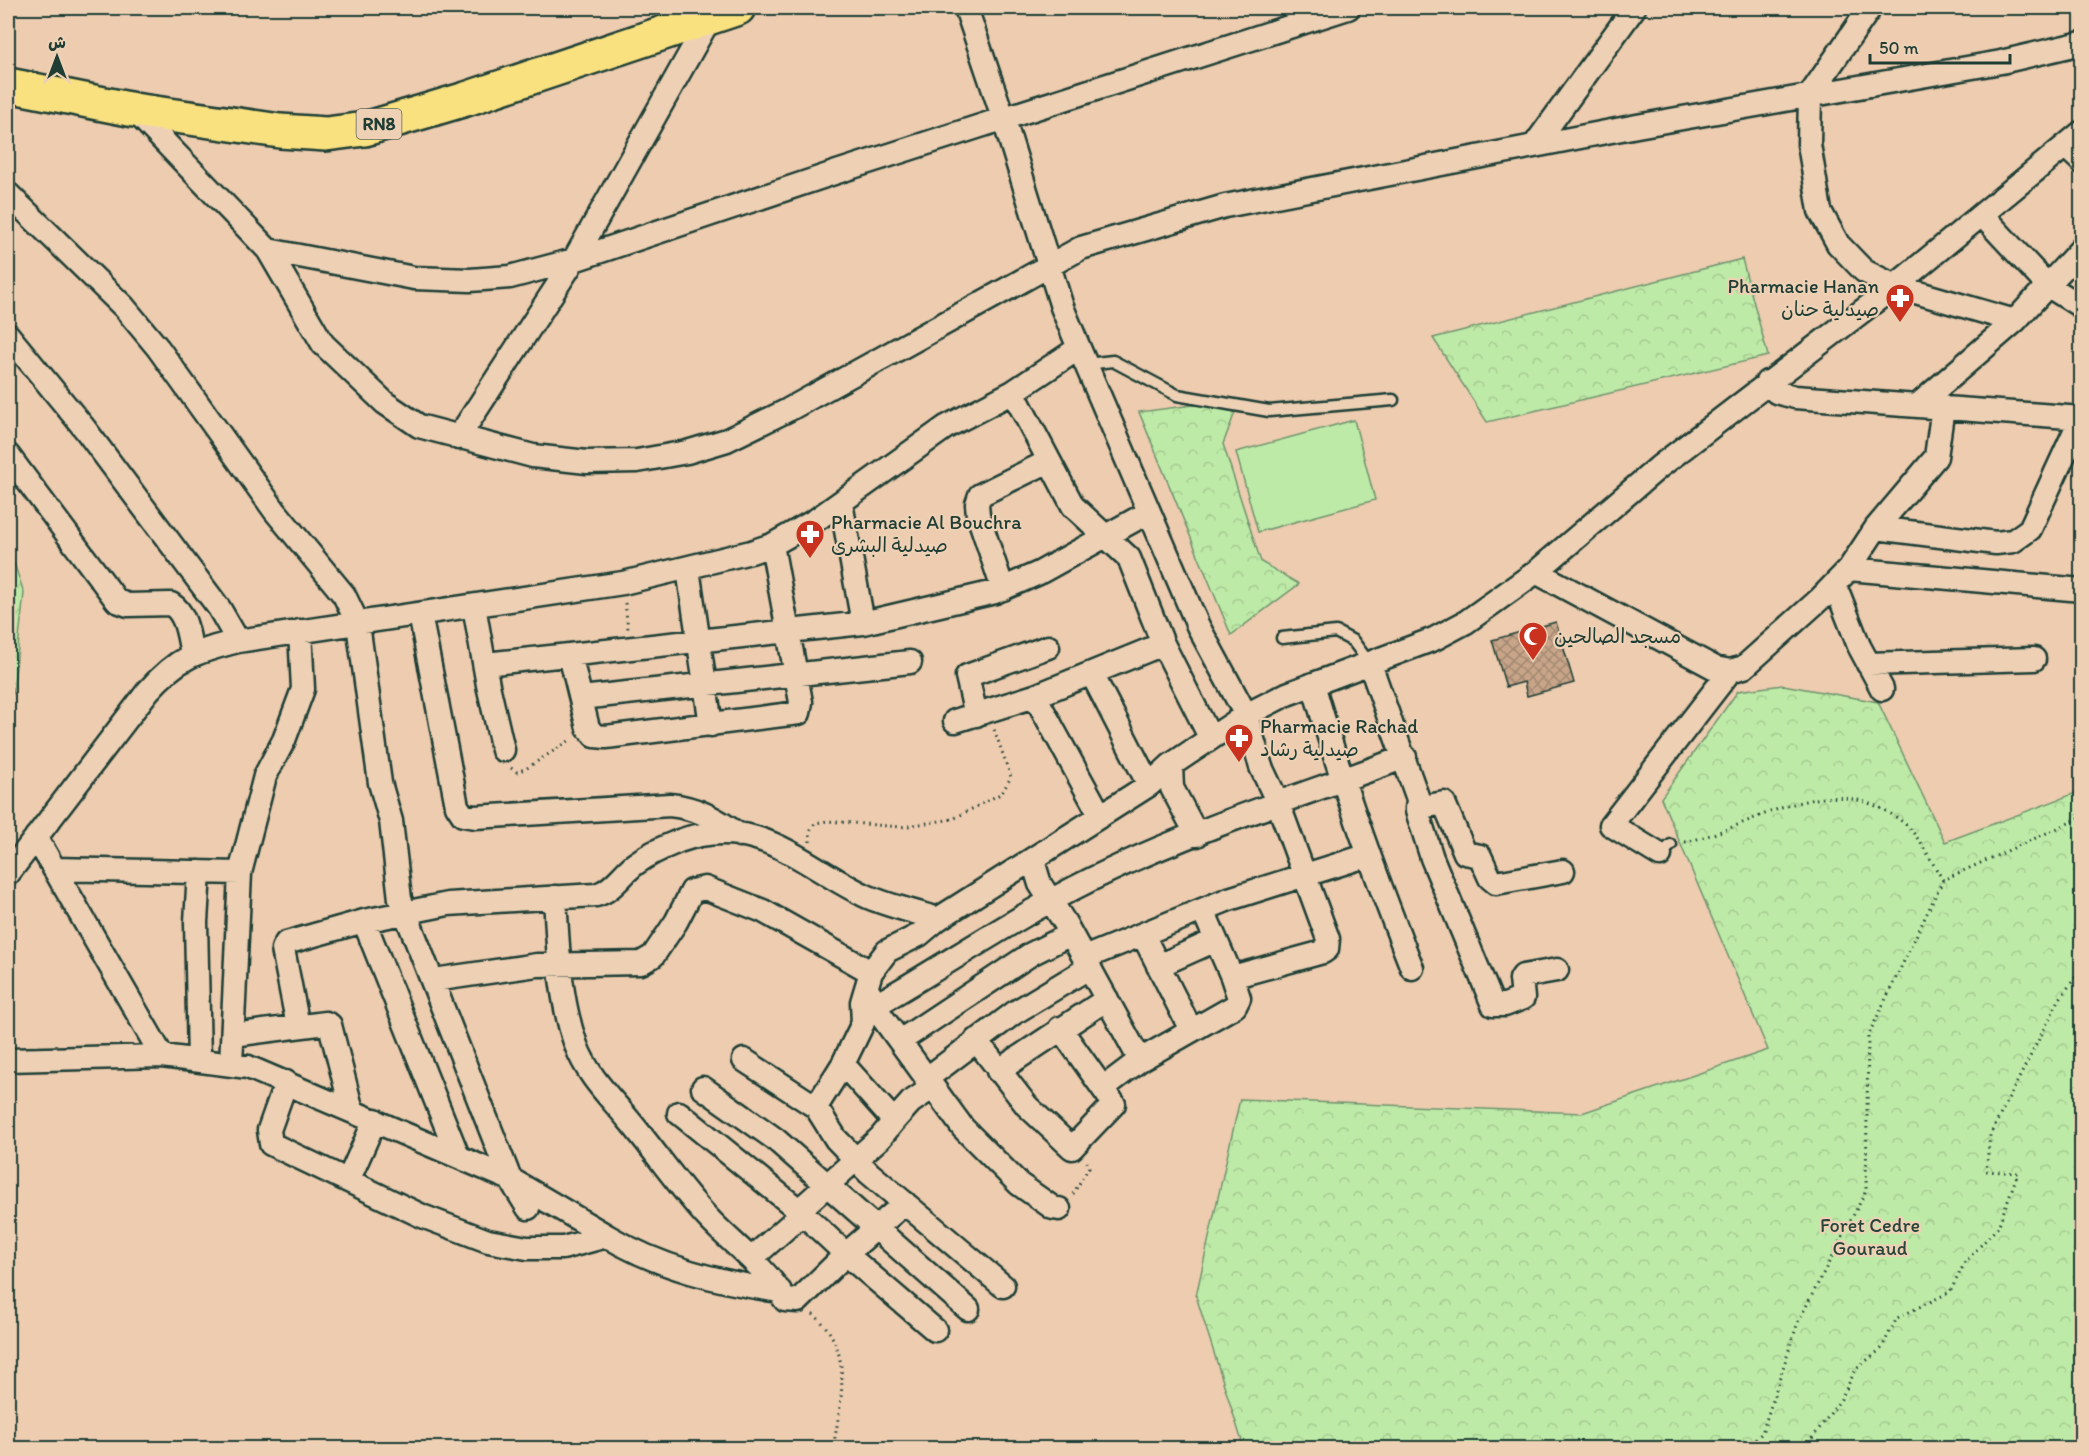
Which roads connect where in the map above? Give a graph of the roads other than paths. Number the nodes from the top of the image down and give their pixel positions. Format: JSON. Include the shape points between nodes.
{"nodes":[{"id":1,"x":966,"y":8,"type":"edge"},
{"id":2,"x":1348,"y":8,"type":"edge"},
{"id":3,"x":1634,"y":8,"type":"edge"},
{"id":4,"x":1870,"y":8,"type":"edge"},
{"id":5,"x":725,"y":12,"type":"edge"},
{"id":6,"x":2082,"y":43,"type":"edge"},
{"id":7,"x":8,"y":85,"type":"edge"},
{"id":8,"x":1810,"y":95,"type":"junction"},
{"id":9,"x":134,"y":110,"type":"junction"},
{"id":10,"x":1004,"y":120,"type":"junction"},
{"id":11,"x":2073,"y":139,"type":"edge"},
{"id":12,"x":1534,"y":146,"type":"junction"},
{"id":13,"x":2082,"y":162,"type":"edge"},
{"id":14,"x":8,"y":194,"type":"edge"},
{"id":15,"x":1982,"y":215,"type":"junction"},
{"id":16,"x":2082,"y":248,"type":"edge"},
{"id":17,"x":268,"y":250,"type":"junction"},
{"id":18,"x":574,"y":260,"type":"junction"},
{"id":19,"x":1050,"y":266,"type":"junction"},
{"id":20,"x":2082,"y":276,"type":"edge"},
{"id":21,"x":2047,"y":285,"type":"junction"},
{"id":22,"x":1895,"y":286,"type":"junction"},
{"id":23,"x":2082,"y":307,"type":"edge"},
{"id":24,"x":2015,"y":321,"type":"junction"},
{"id":25,"x":8,"y":335,"type":"edge"},
{"id":26,"x":1082,"y":356,"type":"junction"},
{"id":27,"x":1767,"y":382,"type":"junction"},
{"id":28,"x":1013,"y":392,"type":"junction"},
{"id":29,"x":1393,"y":400,"type":"dead end"},
{"id":30,"x":1918,"y":405,"type":"junction"},
{"id":31,"x":1943,"y":407,"type":"junction"},
{"id":32,"x":2081,"y":418,"type":"edge"},
{"id":33,"x":458,"y":438,"type":"junction"},
{"id":34,"x":8,"y":455,"type":"edge"},
{"id":35,"x":1049,"y":461,"type":"junction"},
{"id":36,"x":841,"y":503,"type":"junction"},
{"id":37,"x":1149,"y":512,"type":"junction"},
{"id":38,"x":1876,"y":528,"type":"junction"},
{"id":39,"x":1105,"y":537,"type":"junction"},
{"id":40,"x":772,"y":545,"type":"junction"},
{"id":41,"x":688,"y":569,"type":"junction"},
{"id":42,"x":1849,"y":569,"type":"junction"},
{"id":43,"x":1536,"y":572,"type":"junction"},
{"id":44,"x":1003,"y":589,"type":"junction"},
{"id":45,"x":2082,"y":590,"type":"edge"},
{"id":46,"x":1821,"y":598,"type":"junction"},
{"id":47,"x":474,"y":606,"type":"junction"},
{"id":48,"x":420,"y":614,"type":"junction"},
{"id":49,"x":863,"y":623,"type":"junction"},
{"id":50,"x":358,"y":624,"type":"junction"},
{"id":51,"x":300,"y":631,"type":"junction"},
{"id":52,"x":788,"y":631,"type":"junction"},
{"id":53,"x":1282,"y":638,"type":"dead end"},
{"id":54,"x":238,"y":641,"type":"junction"},
{"id":55,"x":698,"y":641,"type":"junction"},
{"id":56,"x":1163,"y":644,"type":"junction"},
{"id":57,"x":1048,"y":646,"type":"dead end"},
{"id":58,"x":192,"y":653,"type":"junction"},
{"id":59,"x":570,"y":655,"type":"junction"},
{"id":60,"x":2034,"y":659,"type":"dead end"},
{"id":61,"x":910,"y":662,"type":"dead end"},
{"id":62,"x":485,"y":664,"type":"junction"},
{"id":63,"x":1370,"y":664,"type":"junction"},
{"id":64,"x":1869,"y":664,"type":"junction"},
{"id":65,"x":1730,"y":671,"type":"junction"},
{"id":66,"x":796,"y":674,"type":"junction"},
{"id":67,"x":1092,"y":674,"type":"junction"},
{"id":68,"x":705,"y":684,"type":"junction"},
{"id":69,"x":1313,"y":684,"type":"junction"},
{"id":70,"x":1882,"y":690,"type":"dead end"},
{"id":71,"x":1035,"y":696,"type":"junction"},
{"id":72,"x":581,"y":698,"type":"junction"},
{"id":73,"x":1246,"y":715,"type":"junction"},
{"id":74,"x":711,"y":725,"type":"junction"},
{"id":75,"x":1210,"y":737,"type":"junction"},
{"id":76,"x":503,"y":750,"type":"road end"},
{"id":77,"x":1405,"y":757,"type":"junction"},
{"id":78,"x":1171,"y":765,"type":"junction"},
{"id":79,"x":1342,"y":779,"type":"junction"},
{"id":80,"x":1149,"y":785,"type":"junction"},
{"id":81,"x":1278,"y":803,"type":"junction"},
{"id":82,"x":1417,"y":808,"type":"junction"},
{"id":83,"x":1100,"y":815,"type":"junction"},
{"id":84,"x":1197,"y":835,"type":"junction"},
{"id":85,"x":739,"y":836,"type":"junction"},
{"id":86,"x":36,"y":837,"type":"junction"},
{"id":87,"x":1666,"y":850,"type":"road end"},
{"id":88,"x":1369,"y":855,"type":"junction"},
{"id":89,"x":1033,"y":861,"type":"junction"},
{"id":90,"x":54,"y":869,"type":"junction"},
{"id":91,"x":1563,"y":871,"type":"dead end"},
{"id":92,"x":199,"y":872,"type":"junction"},
{"id":93,"x":240,"y":873,"type":"junction"},
{"id":94,"x":8,"y":874,"type":"edge"},
{"id":95,"x":1306,"y":875,"type":"junction"},
{"id":96,"x":555,"y":897,"type":"junction"},
{"id":97,"x":1050,"y":900,"type":"junction"},
{"id":98,"x":1203,"y":910,"type":"junction"},
{"id":99,"x":406,"y":911,"type":"junction"},
{"id":100,"x":938,"y":919,"type":"junction"},
{"id":101,"x":364,"y":921,"type":"junction"},
{"id":102,"x":1071,"y":934,"type":"junction"},
{"id":103,"x":1143,"y":935,"type":"junction"},
{"id":104,"x":1216,"y":940,"type":"junction"},
{"id":105,"x":1087,"y":962,"type":"junction"},
{"id":106,"x":559,"y":966,"type":"junction"},
{"id":107,"x":1158,"y":966,"type":"junction"},
{"id":108,"x":1412,"y":968,"type":"dead end"},
{"id":109,"x":1557,"y":970,"type":"dead end"},
{"id":110,"x":1232,"y":977,"type":"junction"},
{"id":111,"x":868,"y":978,"type":"junction"},
{"id":112,"x":434,"y":980,"type":"junction"},
{"id":113,"x":1107,"y":999,"type":"junction"},
{"id":114,"x":874,"y":1006,"type":"junction"},
{"id":115,"x":298,"y":1026,"type":"junction"},
{"id":116,"x":1060,"y":1028,"type":"junction"},
{"id":117,"x":1191,"y":1030,"type":"junction"},
{"id":118,"x":233,"y":1035,"type":"junction"},
{"id":119,"x":976,"y":1040,"type":"junction"},
{"id":120,"x":900,"y":1041,"type":"junction"},
{"id":121,"x":162,"y":1056,"type":"junction"},
{"id":122,"x":8,"y":1060,"type":"edge"},
{"id":123,"x":199,"y":1060,"type":"junction"},
{"id":124,"x":744,"y":1060,"type":"dead end"},
{"id":125,"x":1140,"y":1060,"type":"junction"},
{"id":126,"x":231,"y":1064,"type":"junction"},
{"id":127,"x":843,"y":1064,"type":"junction"},
{"id":128,"x":998,"y":1071,"type":"junction"},
{"id":129,"x":286,"y":1082,"type":"junction"},
{"id":130,"x":929,"y":1083,"type":"junction"},
{"id":131,"x":703,"y":1088,"type":"dead end"},
{"id":132,"x":1103,"y":1088,"type":"junction"},
{"id":133,"x":816,"y":1107,"type":"junction"},
{"id":134,"x":352,"y":1111,"type":"junction"},
{"id":135,"x":679,"y":1113,"type":"dead end"},
{"id":136,"x":375,"y":1120,"type":"junction"},
{"id":137,"x":894,"y":1121,"type":"junction"},
{"id":138,"x":458,"y":1156,"type":"junction"},
{"id":139,"x":856,"y":1160,"type":"junction"},
{"id":140,"x":510,"y":1179,"type":"junction"},
{"id":141,"x":348,"y":1181,"type":"junction"},
{"id":142,"x":828,"y":1186,"type":"junction"},
{"id":143,"x":905,"y":1203,"type":"junction"},
{"id":144,"x":528,"y":1208,"type":"dead end"},
{"id":145,"x":1059,"y":1209,"type":"road end"},
{"id":146,"x":800,"y":1212,"type":"junction"},
{"id":147,"x":877,"y":1229,"type":"junction"},
{"id":148,"x":607,"y":1236,"type":"junction"},
{"id":149,"x":846,"y":1254,"type":"junction"},
{"id":150,"x":751,"y":1259,"type":"junction"},
{"id":151,"x":927,"y":1272,"type":"junction"},
{"id":152,"x":1003,"y":1286,"type":"dead end"},
{"id":153,"x":789,"y":1296,"type":"junction"},
{"id":154,"x":900,"y":1299,"type":"junction"},
{"id":155,"x":968,"y":1309,"type":"dead end"},
{"id":156,"x":935,"y":1330,"type":"dead end"}],
"edges":[{"from":1,"to":10,"type":"street"},
{"from":2,"to":10,"type":"street"},
{"from":3,"to":12,"type":"street"},
{"from":4,"to":8,"type":"street"},
{"from":5,"to":9,"type":"main road","number":"RN8","via":[[365,129],[326,134],[280,131]]},
{"from":5,"to":18,"type":"street"},
{"from":6,"to":8,"type":"street","via":[[2001,62]]},
{"from":7,"to":9,"type":"main road","number":"RN8"},
{"from":8,"to":12,"type":"street"},
{"from":8,"to":22,"type":"street","via":[[1809,144],[1820,211],[1838,244],[1864,271]]},
{"from":9,"to":17,"type":"street"},
{"from":10,"to":18,"type":"street"},
{"from":10,"to":19,"type":"street"},
{"from":11,"to":13,"type":"street"},
{"from":11,"to":15,"type":"street"},
{"from":12,"to":19,"type":"street","via":[[1225,206],[1110,237]]},
{"from":14,"to":50,"type":"street","via":[[124,307],[158,348],[275,511],[344,595]]},
{"from":15,"to":21,"type":"street"},
{"from":15,"to":22,"type":"street"},
{"from":16,"to":21,"type":"street"},
{"from":17,"to":18,"type":"street","via":[[414,278],[470,280],[510,278]]},
{"from":17,"to":33,"type":"street","via":[[323,344],[351,373],[419,426]]},
{"from":18,"to":33,"type":"street"},
{"from":19,"to":26,"type":"street"},
{"from":19,"to":33,"type":"street","via":[[788,410],[727,440],[687,452],[637,461],[587,462],[533,456]]},
{"from":20,"to":21,"type":"street"},
{"from":21,"to":23,"type":"street"},
{"from":21,"to":24,"type":"street"},
{"from":22,"to":24,"type":"street"},
{"from":22,"to":27,"type":"street"},
{"from":24,"to":30,"type":"street"},
{"from":25,"to":54,"type":"street","via":[[92,438],[219,608]]},
{"from":26,"to":28,"type":"street"},
{"from":26,"to":29,"type":"lane","via":[[1113,362],[1177,395],[1269,411]]},
{"from":26,"to":37,"type":"street"},
{"from":27,"to":30,"type":"street","via":[[1776,392],[1795,397]]},
{"from":27,"to":43,"type":"street"},
{"from":28,"to":35,"type":"street"},
{"from":28,"to":36,"type":"street","via":[[946,427]]},
{"from":30,"to":31,"type":"street"},
{"from":31,"to":32,"type":"street"},
{"from":31,"to":38,"type":"street","via":[[1936,457]]},
{"from":32,"to":38,"type":"street","via":[[2030,530],[2013,541],[1996,543]]},
{"from":34,"to":58,"type":"street","via":[[117,601],[176,607],[182,614]]},
{"from":35,"to":39,"type":"street","via":[[1073,506]]},
{"from":35,"to":44,"type":"street","via":[[980,495],[978,515]]},
{"from":36,"to":40,"type":"street"},
{"from":36,"to":49,"type":"street"},
{"from":37,"to":39,"type":"street"},
{"from":37,"to":73,"type":"street","via":[[1198,626]]},
{"from":38,"to":42,"type":"street"},
{"from":39,"to":44,"type":"street"},
{"from":39,"to":56,"type":"street","via":[[1129,558]]},
{"from":40,"to":41,"type":"street"},
{"from":40,"to":52,"type":"street"},
{"from":41,"to":47,"type":"street"},
{"from":41,"to":55,"type":"street"},
{"from":42,"to":45,"type":"street"},
{"from":42,"to":46,"type":"street"},
{"from":43,"to":63,"type":"street","via":[[1466,622]]},
{"from":43,"to":65,"type":"street","via":[[1715,668]]},
{"from":44,"to":49,"type":"street"},
{"from":46,"to":64,"type":"street","via":[[1839,595]]},
{"from":46,"to":65,"type":"street","via":[[1744,667]]},
{"from":47,"to":48,"type":"street"},
{"from":47,"to":62,"type":"street"},
{"from":48,"to":50,"type":"street"},
{"from":48,"to":85,"type":"street","via":[[457,806],[463,814],[475,817],[670,805],[691,807]]},
{"from":49,"to":52,"type":"street"},
{"from":50,"to":51,"type":"street"},
{"from":50,"to":99,"type":"street","via":[[380,783],[391,821],[397,882]]},
{"from":51,"to":54,"type":"street"},
{"from":51,"to":93,"type":"street","via":[[303,689],[284,740],[265,776]]},
{"from":52,"to":55,"type":"street"},
{"from":52,"to":66,"type":"street"},
{"from":53,"to":63,"type":"lane","via":[[1336,632],[1353,641]]},
{"from":54,"to":58,"type":"street"},
{"from":55,"to":59,"type":"street"},
{"from":55,"to":68,"type":"street"},
{"from":56,"to":67,"type":"street"},
{"from":56,"to":75,"type":"street"},
{"from":57,"to":71,"type":"street","via":[[970,673],[966,679],[973,716]]},
{"from":58,"to":86,"type":"street","via":[[165,672],[148,691]]},
{"from":59,"to":62,"type":"street"},
{"from":59,"to":72,"type":"street"},
{"from":60,"to":64,"type":"street"},
{"from":61,"to":66,"type":"street"},
{"from":62,"to":76,"type":"street"},
{"from":63,"to":69,"type":"street"},
{"from":63,"to":77,"type":"street"},
{"from":64,"to":70,"type":"street"},
{"from":65,"to":87,"type":"street","via":[[1611,825]]},
{"from":66,"to":68,"type":"street"},
{"from":66,"to":74,"type":"street","via":[[800,713]]},
{"from":67,"to":71,"type":"street"},
{"from":67,"to":80,"type":"street"},
{"from":68,"to":72,"type":"street"},
{"from":68,"to":74,"type":"street"},
{"from":69,"to":73,"type":"street"},
{"from":69,"to":79,"type":"street"},
{"from":71,"to":83,"type":"street"},
{"from":72,"to":74,"type":"street","via":[[588,728],[595,736]]},
{"from":73,"to":75,"type":"street"},
{"from":73,"to":81,"type":"street"},
{"from":75,"to":78,"type":"street"},
{"from":77,"to":79,"type":"street"},
{"from":77,"to":82,"type":"street","via":[[1418,799]]},
{"from":78,"to":80,"type":"street"},
{"from":78,"to":84,"type":"street","via":[[1172,788]]},
{"from":79,"to":81,"type":"street"},
{"from":79,"to":88,"type":"street"},
{"from":80,"to":83,"type":"street"},
{"from":81,"to":84,"type":"street"},
{"from":81,"to":95,"type":"street"},
{"from":82,"to":91,"type":"street","via":[[1444,803],[1465,853],[1480,856],[1496,884]]},
{"from":82,"to":109,"type":"street","via":[[1432,858],[1493,1005],[1523,998],[1523,976]]},
{"from":83,"to":89,"type":"street"},
{"from":84,"to":97,"type":"street","via":[[1112,869]]},
{"from":85,"to":96,"type":"street","via":[[712,834],[679,841],[636,864],[602,893]]},
{"from":85,"to":100,"type":"street","via":[[767,840],[865,896]]},
{"from":86,"to":90,"type":"street"},
{"from":86,"to":94,"type":"street"},
{"from":88,"to":95,"type":"street"},
{"from":88,"to":108,"type":"street"},
{"from":89,"to":97,"type":"street"},
{"from":89,"to":100,"type":"street"},
{"from":90,"to":92,"type":"street"},
{"from":90,"to":121,"type":"street"},
{"from":92,"to":93,"type":"street"},
{"from":92,"to":123,"type":"street"},
{"from":93,"to":118,"type":"street"},
{"from":95,"to":98,"type":"street"},
{"from":95,"to":110,"type":"street","via":[[1328,939],[1327,949]]},
{"from":96,"to":99,"type":"street","via":[[448,904]]},
{"from":96,"to":106,"type":"street"},
{"from":97,"to":102,"type":"street"},
{"from":97,"to":114,"type":"street"},
{"from":98,"to":103,"type":"street"},
{"from":98,"to":104,"type":"street"},
{"from":99,"to":101,"type":"street"},
{"from":99,"to":112,"type":"street"},
{"from":100,"to":111,"type":"street","via":[[919,935],[887,951]]},
{"from":101,"to":115,"type":"street","via":[[283,945]]},
{"from":101,"to":138,"type":"street"},
{"from":102,"to":105,"type":"street"},
{"from":102,"to":120,"type":"street","via":[[1031,954]]},
{"from":103,"to":105,"type":"street"},
{"from":103,"to":107,"type":"street"},
{"from":104,"to":107,"type":"street"},
{"from":104,"to":110,"type":"street"},
{"from":105,"to":113,"type":"street"},
{"from":105,"to":119,"type":"street"},
{"from":106,"to":111,"type":"street","via":[[641,963],[653,956],[692,891],[705,888],[764,911]]},
{"from":106,"to":112,"type":"street","via":[[537,965]]},
{"from":106,"to":150,"type":"street","via":[[563,1001],[576,1047],[601,1091],[694,1203]]},
{"from":107,"to":117,"type":"street"},
{"from":110,"to":117,"type":"street","via":[[1238,1003]]},
{"from":111,"to":114,"type":"street"},
{"from":111,"to":127,"type":"street","via":[[862,1002],[863,1023]]},
{"from":112,"to":140,"type":"street"},
{"from":113,"to":116,"type":"street"},
{"from":113,"to":125,"type":"street"},
{"from":114,"to":120,"type":"street"},
{"from":115,"to":118,"type":"street"},
{"from":115,"to":134,"type":"street","via":[[330,1025]]},
{"from":116,"to":128,"type":"street"},
{"from":116,"to":132,"type":"street"},
{"from":117,"to":125,"type":"street"},
{"from":118,"to":126,"type":"street"},
{"from":119,"to":128,"type":"street"},
{"from":119,"to":130,"type":"street"},
{"from":120,"to":130,"type":"street"},
{"from":121,"to":122,"type":"street"},
{"from":121,"to":123,"type":"street"},
{"from":123,"to":126,"type":"street"},
{"from":124,"to":133,"type":"street"},
{"from":125,"to":132,"type":"street"},
{"from":126,"to":129,"type":"street"},
{"from":127,"to":133,"type":"street"},
{"from":127,"to":137,"type":"street"},
{"from":128,"to":132,"type":"street","via":[[1027,1106],[1072,1148],[1114,1104]]},
{"from":129,"to":134,"type":"street"},
{"from":129,"to":141,"type":"street","via":[[269,1130],[271,1144]]},
{"from":130,"to":137,"type":"street"},
{"from":130,"to":145,"type":"street","via":[[985,1152],[1019,1184]]},
{"from":131,"to":142,"type":"street","via":[[775,1140]]},
{"from":133,"to":139,"type":"street","via":[[836,1139]]},
{"from":134,"to":136,"type":"street"},
{"from":135,"to":146,"type":"street"},
{"from":136,"to":138,"type":"street"},
{"from":136,"to":141,"type":"street"},
{"from":137,"to":139,"type":"street"},
{"from":138,"to":140,"type":"street"},
{"from":139,"to":142,"type":"street"},
{"from":139,"to":143,"type":"street"},
{"from":140,"to":144,"type":"street"},
{"from":140,"to":148,"type":"street"},
{"from":141,"to":148,"type":"street","via":[[422,1216],[488,1241],[527,1248],[563,1248]]},
{"from":142,"to":146,"type":"street"},
{"from":142,"to":147,"type":"street"},
{"from":143,"to":147,"type":"street"},
{"from":143,"to":152,"type":"street"},
{"from":146,"to":149,"type":"street"},
{"from":146,"to":150,"type":"street"},
{"from":147,"to":149,"type":"street"},
{"from":147,"to":151,"type":"street"},
{"from":148,"to":153,"type":"street","via":[[690,1273]]},
{"from":149,"to":153,"type":"street"},
{"from":149,"to":154,"type":"street"},
{"from":150,"to":153,"type":"street"},
{"from":151,"to":154,"type":"street"},
{"from":151,"to":155,"type":"street"},
{"from":154,"to":156,"type":"street"}]}
